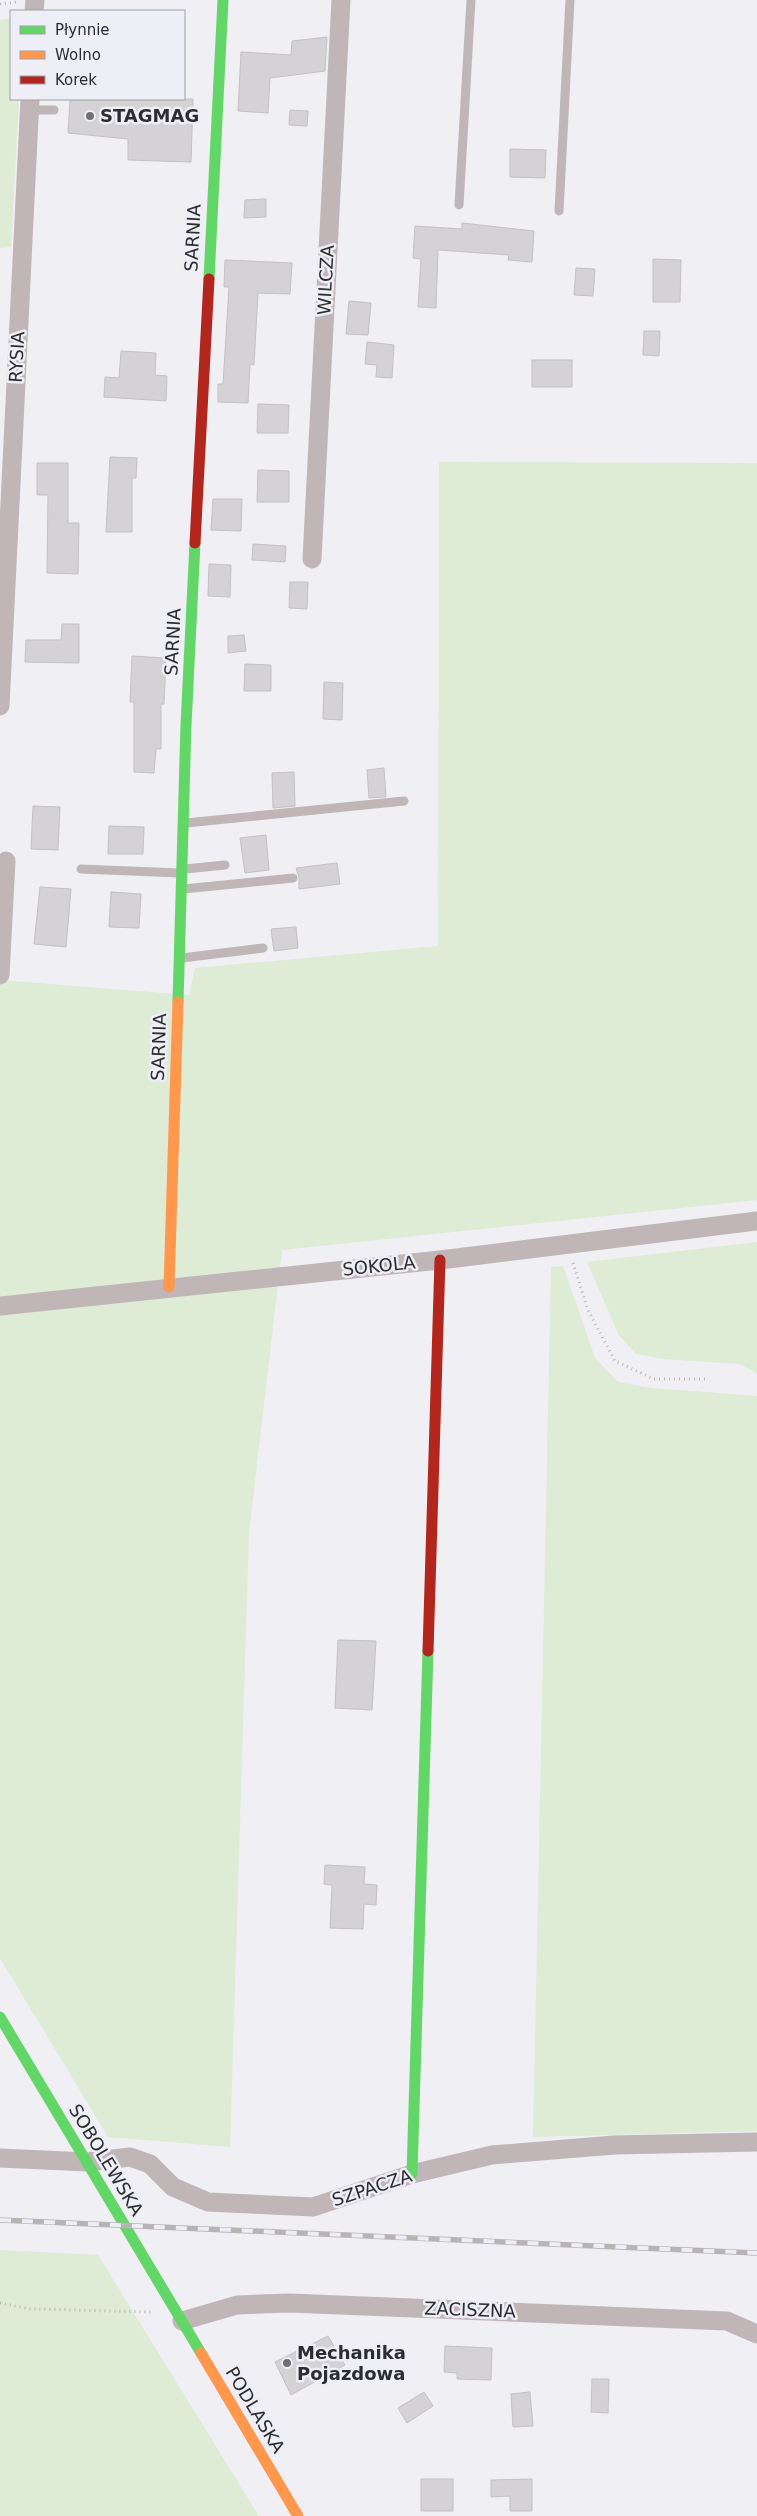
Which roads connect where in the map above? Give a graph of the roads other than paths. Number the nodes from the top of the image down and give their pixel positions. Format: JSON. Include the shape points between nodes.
{"nodes":[{"id":1,"x":223,"y":0,"type":"edge"},
{"id":2,"x":341,"y":0,"type":"edge"},
{"id":3,"x":472,"y":0,"type":"edge"},
{"id":4,"x":570,"y":0,"type":"edge"},
{"id":5,"x":29,"y":104,"type":"edge"},
{"id":6,"x":54,"y":110,"type":"dead end"},
{"id":7,"x":459,"y":204,"type":"dead end"},
{"id":8,"x":559,"y":211,"type":"dead end"},
{"id":9,"x":312,"y":559,"type":"dead end"},
{"id":10,"x":0,"y":706,"type":"edge"},
{"id":11,"x":404,"y":801,"type":"dead end"},
{"id":12,"x":183,"y":823,"type":"junction"},
{"id":13,"x":6,"y":861,"type":"dead end"},
{"id":14,"x":225,"y":865,"type":"dead end"},
{"id":15,"x":81,"y":869,"type":"dead end"},
{"id":16,"x":182,"y":871,"type":"junction"},
{"id":17,"x":293,"y":878,"type":"dead end"},
{"id":18,"x":181,"y":889,"type":"junction"},
{"id":19,"x":263,"y":948,"type":"dead end"},
{"id":20,"x":179,"y":958,"type":"junction"},
{"id":21,"x":0,"y":975,"type":"edge"},
{"id":22,"x":757,"y":1221,"type":"edge"},
{"id":23,"x":440,"y":1260,"type":"junction"},
{"id":24,"x":169,"y":1287,"type":"junction"},
{"id":25,"x":0,"y":1306,"type":"edge"},
{"id":26,"x":0,"y":2017,"type":"edge"},
{"id":27,"x":757,"y":2142,"type":"edge"},
{"id":28,"x":0,"y":2158,"type":"edge"},
{"id":29,"x":87,"y":2162,"type":"junction"},
{"id":30,"x":412,"y":2174,"type":"junction"},
{"id":31,"x":178,"y":2314,"type":"junction"},
{"id":32,"x":757,"y":2334,"type":"edge"},
{"id":33,"x":298,"y":2516,"type":"edge"}],
"edges":[{"from":1,"to":12,"type":"street","name":"SARNIA"},
{"from":2,"to":9,"type":"street","name":"WILCZA"},
{"from":3,"to":7,"type":"lane"},
{"from":4,"to":8,"type":"lane"},
{"from":5,"to":6,"type":"lane"},
{"from":5,"to":10,"type":"street","name":"RYSIA"},
{"from":11,"to":12,"type":"lane"},
{"from":12,"to":16,"type":"street","name":"SARNIA"},
{"from":13,"to":21,"type":"street"},
{"from":14,"to":16,"type":"lane"},
{"from":15,"to":16,"type":"lane"},
{"from":16,"to":18,"type":"street","name":"SARNIA"},
{"from":17,"to":18,"type":"lane"},
{"from":18,"to":20,"type":"street","name":"SARNIA"},
{"from":19,"to":20,"type":"lane"},
{"from":20,"to":24,"type":"street","name":"SARNIA"},
{"from":22,"to":23,"type":"street","name":"SOKOLA"},
{"from":23,"to":24,"type":"street","name":"SOKOLA"},
{"from":23,"to":30,"type":"street"},
{"from":24,"to":25,"type":"street","name":"SOKOLA"},
{"from":26,"to":29,"type":"street","name":"SOBOLEWSKA"},
{"from":27,"to":30,"type":"street","name":"SZPACZA","via":[[614,2145],[502,2154]]},
{"from":28,"to":29,"type":"street","name":"SZPACZA"},
{"from":29,"to":30,"type":"street","name":"SZPACZA","via":[[130,2157],[150,2164],[173,2187],[208,2202],[251,2205],[313,2207]]},
{"from":29,"to":31,"type":"street","name":"SOBOLEWSKA"},
{"from":31,"to":32,"type":"street","name":"ZACISZNA","via":[[237,2305],[290,2303],[727,2320]]},
{"from":31,"to":33,"type":"street","name":"PODLASKA"}]}
